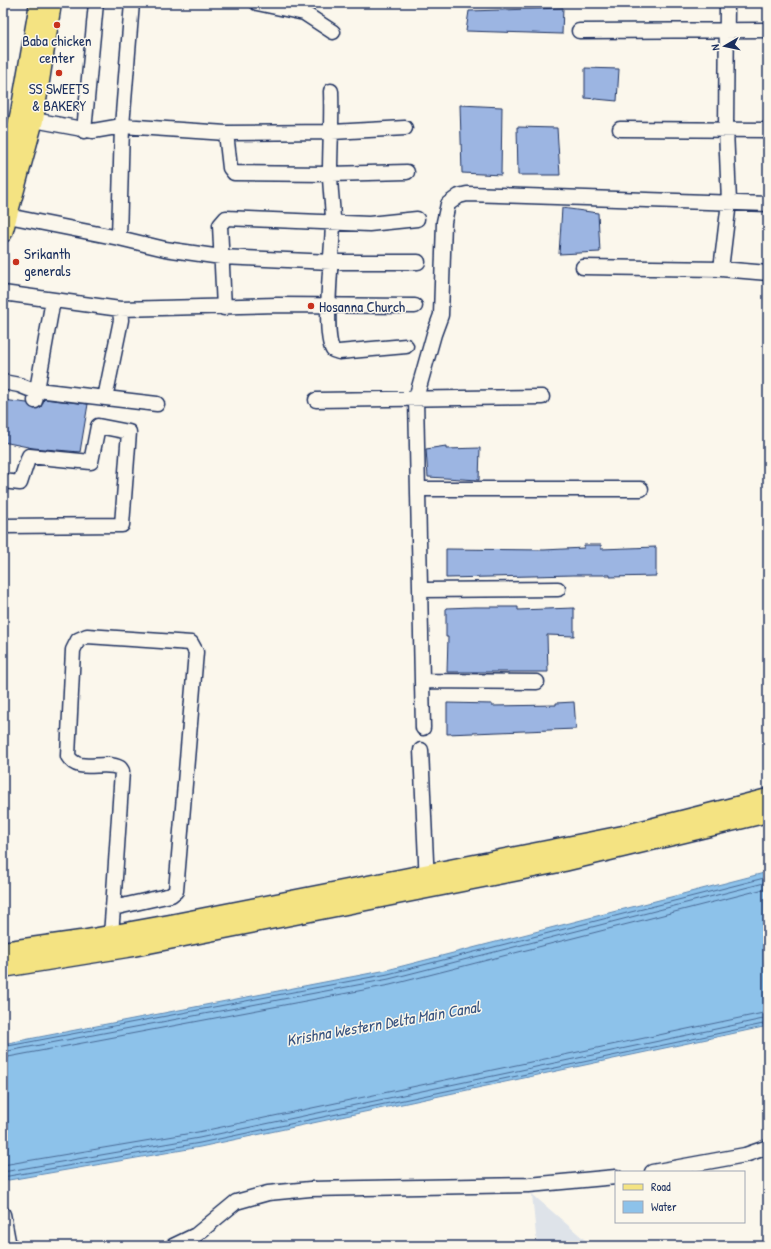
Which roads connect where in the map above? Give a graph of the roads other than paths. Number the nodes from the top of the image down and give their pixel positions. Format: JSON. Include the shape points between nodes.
{"nodes":[{"id":1,"x":38,"y":3,"type":"edge"},
{"id":2,"x":52,"y":3,"type":"edge"},
{"id":3,"x":96,"y":3,"type":"edge"},
{"id":4,"x":132,"y":3,"type":"edge"},
{"id":5,"x":257,"y":3,"type":"edge"},
{"id":6,"x":727,"y":3,"type":"edge"},
{"id":7,"x":768,"y":30,"type":"edge"},
{"id":8,"x":579,"y":31,"type":"dead end"},
{"id":9,"x":726,"y":31,"type":"junction"},
{"id":10,"x":333,"y":32,"type":"dead end"},
{"id":11,"x":331,"y":91,"type":"dead end"},
{"id":12,"x":34,"y":120,"type":"junction"},
{"id":13,"x":122,"y":126,"type":"junction"},
{"id":14,"x":405,"y":128,"type":"dead end"},
{"id":15,"x":620,"y":129,"type":"dead end"},
{"id":16,"x":726,"y":130,"type":"junction"},
{"id":17,"x":768,"y":130,"type":"edge"},
{"id":18,"x":84,"y":131,"type":"junction"},
{"id":19,"x":332,"y":132,"type":"junction"},
{"id":20,"x":226,"y":133,"type":"junction"},
{"id":21,"x":407,"y":172,"type":"dead end"},
{"id":22,"x":330,"y":174,"type":"junction"},
{"id":23,"x":3,"y":188,"type":"edge"},
{"id":24,"x":729,"y":202,"type":"junction"},
{"id":25,"x":768,"y":204,"type":"edge"},
{"id":26,"x":8,"y":216,"type":"junction"},
{"id":27,"x":417,"y":219,"type":"dead end"},
{"id":28,"x":333,"y":222,"type":"junction"},
{"id":29,"x":3,"y":233,"type":"edge"},
{"id":30,"x":119,"y":238,"type":"junction"},
{"id":31,"x":221,"y":257,"type":"junction"},
{"id":32,"x":331,"y":262,"type":"junction"},
{"id":33,"x":418,"y":262,"type":"dead end"},
{"id":34,"x":583,"y":267,"type":"dead end"},
{"id":35,"x":721,"y":269,"type":"junction"},
{"id":36,"x":768,"y":273,"type":"edge"},
{"id":37,"x":3,"y":294,"type":"edge"},
{"id":38,"x":53,"y":300,"type":"junction"},
{"id":39,"x":329,"y":306,"type":"junction"},
{"id":40,"x":415,"y":306,"type":"dead end"},
{"id":41,"x":224,"y":308,"type":"junction"},
{"id":42,"x":120,"y":310,"type":"junction"},
{"id":43,"x":406,"y":346,"type":"dead end"},
{"id":44,"x":3,"y":382,"type":"edge"},
{"id":45,"x":36,"y":395,"type":"junction"},
{"id":46,"x":542,"y":397,"type":"dead end"},
{"id":47,"x":105,"y":398,"type":"junction"},
{"id":48,"x":416,"y":398,"type":"junction"},
{"id":49,"x":316,"y":400,"type":"dead end"},
{"id":50,"x":157,"y":404,"type":"dead end"},
{"id":51,"x":3,"y":481,"type":"edge"},
{"id":52,"x":418,"y":488,"type":"junction"},
{"id":53,"x":641,"y":489,"type":"dead end"},
{"id":54,"x":3,"y":526,"type":"edge"},
{"id":55,"x":558,"y":589,"type":"dead end"},
{"id":56,"x":420,"y":590,"type":"junction"},
{"id":57,"x":422,"y":681,"type":"junction"},
{"id":58,"x":537,"y":682,"type":"dead end"},
{"id":59,"x":423,"y":728,"type":"dead end"},
{"id":60,"x":421,"y":750,"type":"dead end"},
{"id":61,"x":768,"y":798,"type":"edge"},
{"id":62,"x":768,"y":813,"type":"edge"},
{"id":63,"x":583,"y":850,"type":"junction"},
{"id":64,"x":427,"y":880,"type":"junction"},
{"id":65,"x":113,"y":908,"type":"junction"},
{"id":66,"x":171,"y":931,"type":"junction"},
{"id":67,"x":111,"y":935,"type":"junction"},
{"id":68,"x":3,"y":951,"type":"edge"},
{"id":69,"x":3,"y":968,"type":"edge"},
{"id":70,"x":768,"y":1147,"type":"edge"},
{"id":71,"x":657,"y":1171,"type":"edge"},
{"id":72,"x":615,"y":1177,"type":"edge"},
{"id":73,"x":3,"y":1214,"type":"edge"},
{"id":74,"x":9,"y":1246,"type":"edge"},
{"id":75,"x":173,"y":1246,"type":"edge"}],
"edges":[{"from":1,"to":23,"type":"main road","via":[[20,112]]},
{"from":2,"to":12,"type":"main road"},
{"from":3,"to":18,"type":"street"},
{"from":4,"to":13,"type":"street"},
{"from":5,"to":10,"type":"street","via":[[304,13]]},
{"from":6,"to":9,"type":"street"},
{"from":7,"to":9,"type":"street"},
{"from":8,"to":9,"type":"street"},
{"from":9,"to":16,"type":"street"},
{"from":11,"to":19,"type":"street"},
{"from":12,"to":18,"type":"street"},
{"from":12,"to":26,"type":"main road"},
{"from":13,"to":18,"type":"street"},
{"from":13,"to":20,"type":"street"},
{"from":13,"to":30,"type":"street"},
{"from":14,"to":19,"type":"street"},
{"from":15,"to":16,"type":"street"},
{"from":16,"to":17,"type":"street"},
{"from":16,"to":24,"type":"street"},
{"from":19,"to":20,"type":"street"},
{"from":19,"to":22,"type":"street"},
{"from":20,"to":22,"type":"street","via":[[230,168],[234,174]]},
{"from":21,"to":22,"type":"street"},
{"from":22,"to":28,"type":"street"},
{"from":24,"to":25,"type":"street"},
{"from":24,"to":35,"type":"street"},
{"from":24,"to":48,"type":"street","via":[[467,194],[452,199],[448,204],[444,222],[441,315]]},
{"from":26,"to":29,"type":"main road"},
{"from":26,"to":30,"type":"street"},
{"from":27,"to":28,"type":"street","via":[[369,224]]},
{"from":28,"to":31,"type":"street","via":[[226,218],[220,225]]},
{"from":28,"to":32,"type":"street"},
{"from":30,"to":31,"type":"street","via":[[165,249]]},
{"from":31,"to":32,"type":"street"},
{"from":31,"to":41,"type":"street"},
{"from":32,"to":33,"type":"street"},
{"from":32,"to":39,"type":"street"},
{"from":34,"to":35,"type":"street"},
{"from":35,"to":36,"type":"street"},
{"from":37,"to":38,"type":"street"},
{"from":38,"to":42,"type":"street"},
{"from":38,"to":45,"type":"street"},
{"from":39,"to":40,"type":"street"},
{"from":39,"to":41,"type":"street"},
{"from":39,"to":43,"type":"street","via":[[329,344],[333,350],[339,352]]},
{"from":41,"to":42,"type":"street"},
{"from":42,"to":47,"type":"street","via":[[121,320]]},
{"from":44,"to":45,"type":"street"},
{"from":45,"to":47,"type":"street"},
{"from":46,"to":48,"type":"street"},
{"from":47,"to":50,"type":"street"},
{"from":48,"to":49,"type":"street"},
{"from":48,"to":52,"type":"street"},
{"from":51,"to":54,"type":"street","via":[[20,483],[29,456],[92,462],[98,426],[129,432],[122,525]]},
{"from":52,"to":53,"type":"street"},
{"from":52,"to":56,"type":"street"},
{"from":55,"to":56,"type":"street"},
{"from":56,"to":57,"type":"street"},
{"from":57,"to":58,"type":"street"},
{"from":57,"to":59,"type":"street"},
{"from":60,"to":64,"type":"street"},
{"from":61,"to":63,"type":"main road","via":[[624,835]]},
{"from":62,"to":63,"type":"main road"},
{"from":63,"to":64,"type":"main road"},
{"from":64,"to":66,"type":"main road"},
{"from":65,"to":65,"type":"street","via":[[171,895],[176,891],[196,652],[192,643],[87,636],[78,640],[73,650],[68,756],[80,766],[114,766],[122,771]]},
{"from":65,"to":67,"type":"street"},
{"from":66,"to":67,"type":"main road"},
{"from":66,"to":69,"type":"main road","via":[[81,957]]},
{"from":67,"to":68,"type":"main road"},
{"from":70,"to":71,"type":"street","via":[[745,1155]]},
{"from":72,"to":75,"type":"street","via":[[529,1185],[310,1189],[268,1193],[236,1202],[196,1235]]},
{"from":73,"to":74,"type":"street"}]}
